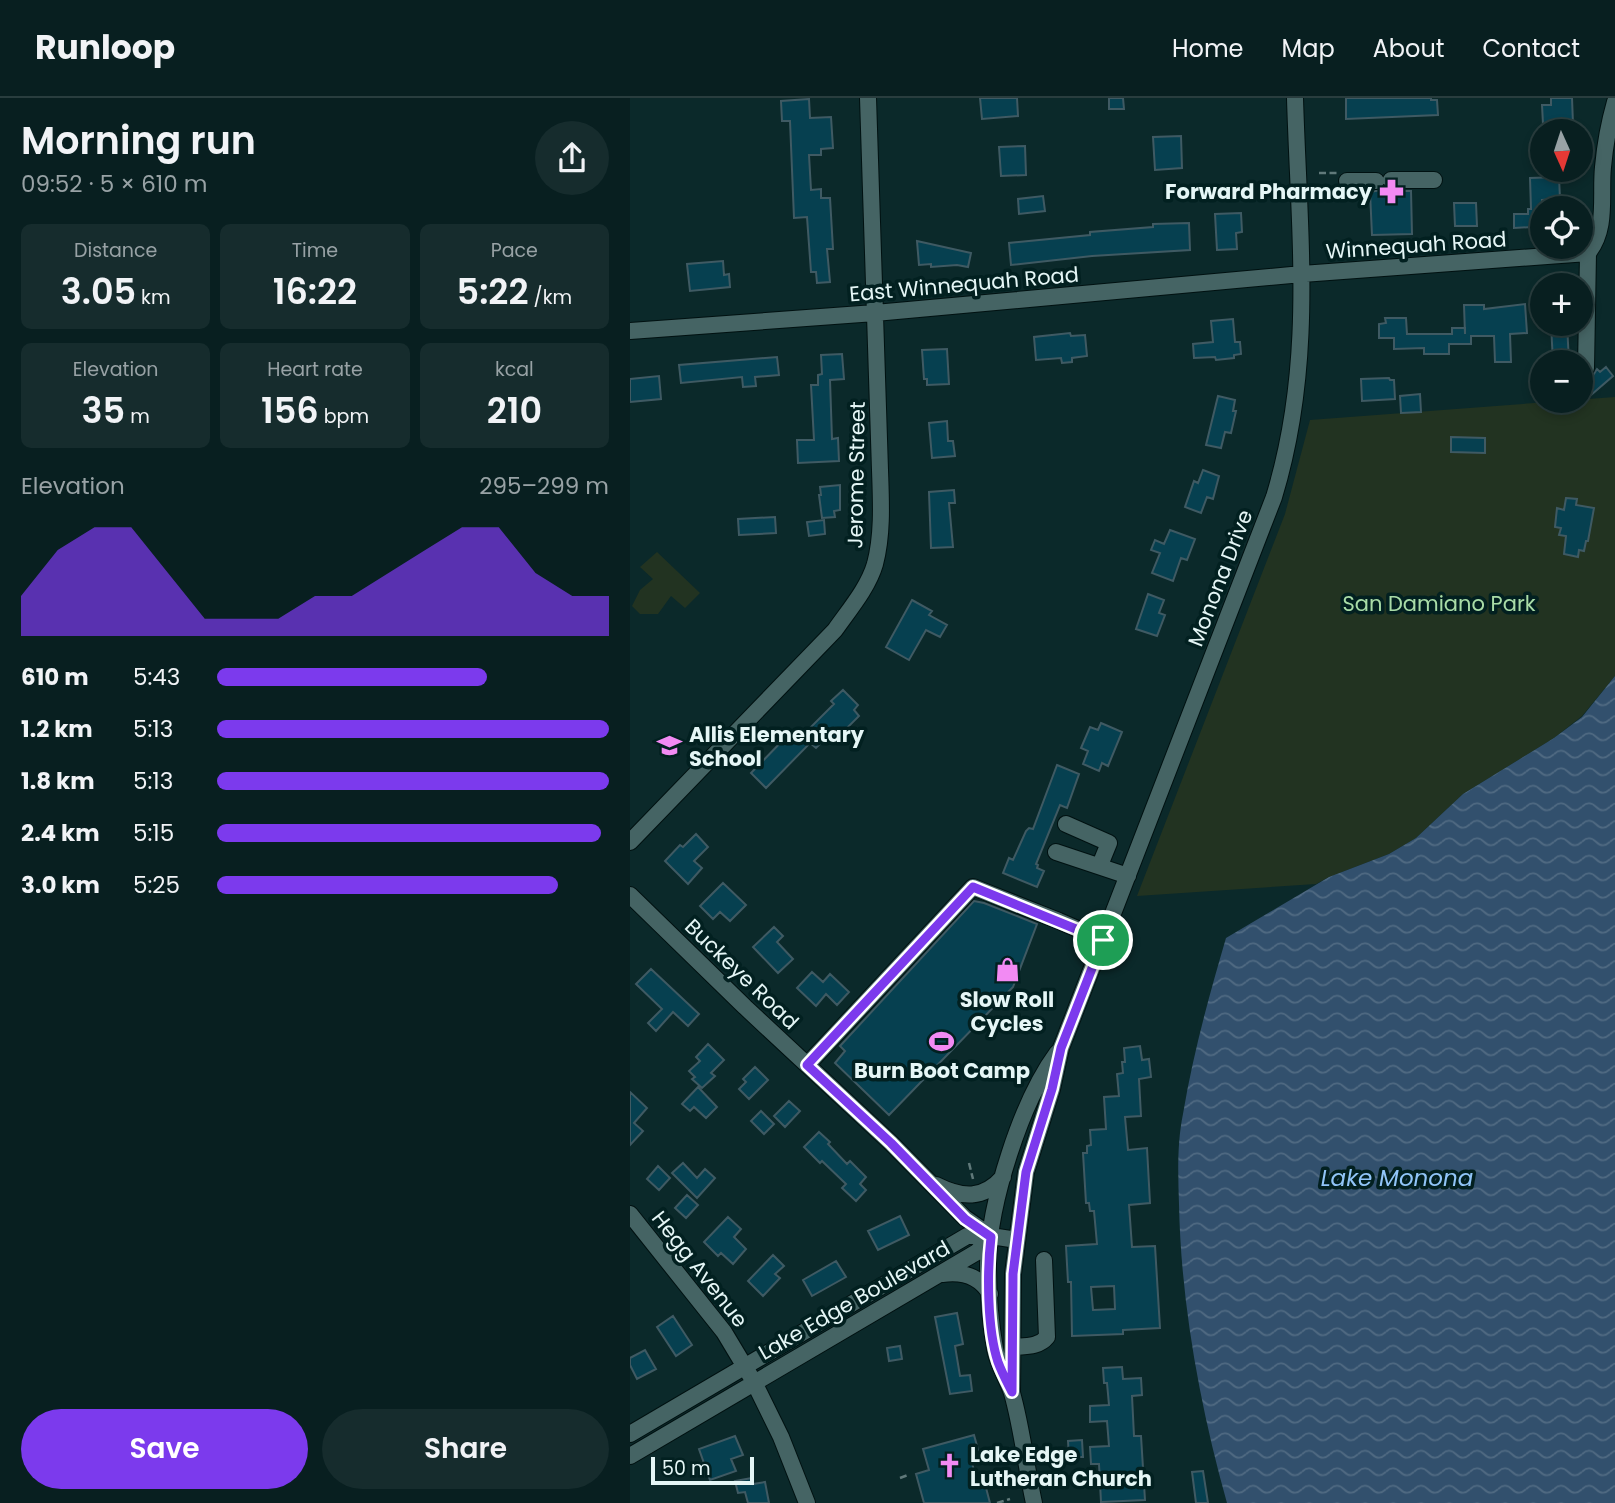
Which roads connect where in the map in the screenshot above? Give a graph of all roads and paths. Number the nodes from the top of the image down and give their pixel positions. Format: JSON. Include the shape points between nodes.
{"nodes":[{"id":1,"x":868,"y":98,"type":"edge"},
{"id":2,"x":1295,"y":98,"type":"edge"},
{"id":3,"x":1615,"y":102,"type":"edge"},
{"id":4,"x":1434,"y":180,"type":"dead end"},
{"id":5,"x":1347,"y":181,"type":"dead end"},
{"id":6,"x":1593,"y":246,"type":"edge"},
{"id":7,"x":1530,"y":257,"type":"edge"},
{"id":8,"x":1588,"y":259,"type":"edge"},
{"id":9,"x":1302,"y":274,"type":"junction"},
{"id":10,"x":876,"y":313,"type":"junction"},
{"id":11,"x":630,"y":331,"type":"edge"},
{"id":12,"x":1586,"y":350,"type":"edge"},
{"id":13,"x":1066,"y":824,"type":"dead end"},
{"id":14,"x":630,"y":842,"type":"edge"},
{"id":15,"x":1109,"y":843,"type":"junction"},
{"id":16,"x":1056,"y":852,"type":"dead end"},
{"id":17,"x":1136,"y":854,"type":"junction"},
{"id":18,"x":1100,"y":865,"type":"junction"},
{"id":19,"x":1128,"y":876,"type":"junction"},
{"id":20,"x":630,"y":895,"type":"edge"},
{"id":21,"x":1103,"y":940,"type":"junction"},
{"id":22,"x":1061,"y":1048,"type":"junction"},
{"id":23,"x":807,"y":1065,"type":"junction"},
{"id":24,"x":969,"y":1163,"type":"dead end"},
{"id":25,"x":1004,"y":1177,"type":"junction"},
{"id":26,"x":927,"y":1181,"type":"junction"},
{"id":27,"x":974,"y":1183,"type":"dead end"},
{"id":28,"x":630,"y":1214,"type":"edge"},
{"id":29,"x":991,"y":1237,"type":"junction"},
{"id":30,"x":1017,"y":1240,"type":"junction"},
{"id":31,"x":1044,"y":1260,"type":"dead end"},
{"id":32,"x":940,"y":1275,"type":"junction"},
{"id":33,"x":990,"y":1294,"type":"junction"},
{"id":34,"x":1013,"y":1347,"type":"junction"},
{"id":35,"x":744,"y":1366,"type":"junction"},
{"id":36,"x":754,"y":1382,"type":"junction"},
{"id":37,"x":1012,"y":1392,"type":"junction"},
{"id":38,"x":630,"y":1434,"type":"edge"},
{"id":39,"x":630,"y":1456,"type":"edge"},
{"id":40,"x":908,"y":1475,"type":"dead end"},
{"id":41,"x":900,"y":1478,"type":"dead end"},
{"id":42,"x":1010,"y":1499,"type":"dead end"},
{"id":43,"x":807,"y":1503,"type":"edge"},
{"id":44,"x":997,"y":1503,"type":"edge"},
{"id":45,"x":1034,"y":1503,"type":"edge"}],
"edges":[{"from":1,"to":10,"type":"street","name":"Jerome Street"},
{"from":2,"to":9,"type":"street","name":"Monona Drive"},
{"from":3,"to":6,"type":"street","via":[[1603,169],[1601,222]]},
{"from":4,"to":5,"type":"street"},
{"from":7,"to":9,"type":"street","name":"Winnequah Road"},
{"from":8,"to":12,"type":"street"},
{"from":9,"to":10,"type":"street","name":"East Winnequah Road"},
{"from":9,"to":17,"type":"street","name":"Monona Drive","via":[[1299,381],[1285,461]]},
{"from":10,"to":11,"type":"street","name":"East Winnequah Road"},
{"from":10,"to":14,"type":"street","name":"Jerome Street","via":[[881,508],[870,576],[835,630]]},
{"from":13,"to":15,"type":"street"},
{"from":15,"to":17,"type":"street"},
{"from":15,"to":18,"type":"street"},
{"from":16,"to":18,"type":"street"},
{"from":17,"to":19,"type":"street","name":"Monona Drive"},
{"from":18,"to":19,"type":"street"},
{"from":19,"to":21,"type":"street","name":"Monona Drive"},
{"from":20,"to":23,"type":"street","name":"Buckeye Road"},
{"from":21,"to":22,"type":"street","name":"Monona Drive"},
{"from":21,"to":23,"type":"street","via":[[973,887]]},
{"from":22,"to":25,"type":"street","name":"Monona Drive","via":[[1035,1086]]},
{"from":22,"to":30,"type":"street","name":"Monona Drive","via":[[1026,1172]]},
{"from":23,"to":26,"type":"street","name":"Buckeye Road"},
{"from":24,"to":27,"type":"path"},
{"from":25,"to":26,"type":"street","via":[[973,1196]]},
{"from":25,"to":29,"type":"street","name":"Monona Drive"},
{"from":26,"to":29,"type":"street","name":"Buckeye Road","via":[[965,1219]]},
{"from":28,"to":35,"type":"street","name":"Hegg Avenue","via":[[724,1332]]},
{"from":29,"to":30,"type":"street","name":"Buckeye Road"},
{"from":29,"to":32,"type":"street","name":"Lake Edge Boulevard","via":[[977,1252]]},
{"from":29,"to":33,"type":"street","name":"Monona Drive"},
{"from":29,"to":35,"type":"street","name":"Lake Edge Boulevard","via":[[967,1236]]},
{"from":30,"to":34,"type":"street","name":"Monona Drive"},
{"from":31,"to":34,"type":"street","via":[[1047,1337],[1036,1345]]},
{"from":32,"to":33,"type":"street","via":[[971,1277]]},
{"from":32,"to":36,"type":"street","name":"Lake Edge Boulevard"},
{"from":33,"to":37,"type":"street","name":"Monona Drive","via":[[998,1361]]},
{"from":34,"to":37,"type":"street","name":"Monona Drive"},
{"from":35,"to":36,"type":"street","name":"Hegg Avenue"},
{"from":35,"to":38,"type":"street","name":"Lake Edge Boulevard"},
{"from":36,"to":39,"type":"street","name":"Lake Edge Boulevard"},
{"from":36,"to":43,"type":"street","name":"Hegg Avenue"},
{"from":37,"to":45,"type":"street","name":"Monona Drive"},
{"from":40,"to":41,"type":"path"},
{"from":42,"to":44,"type":"path"}]}
